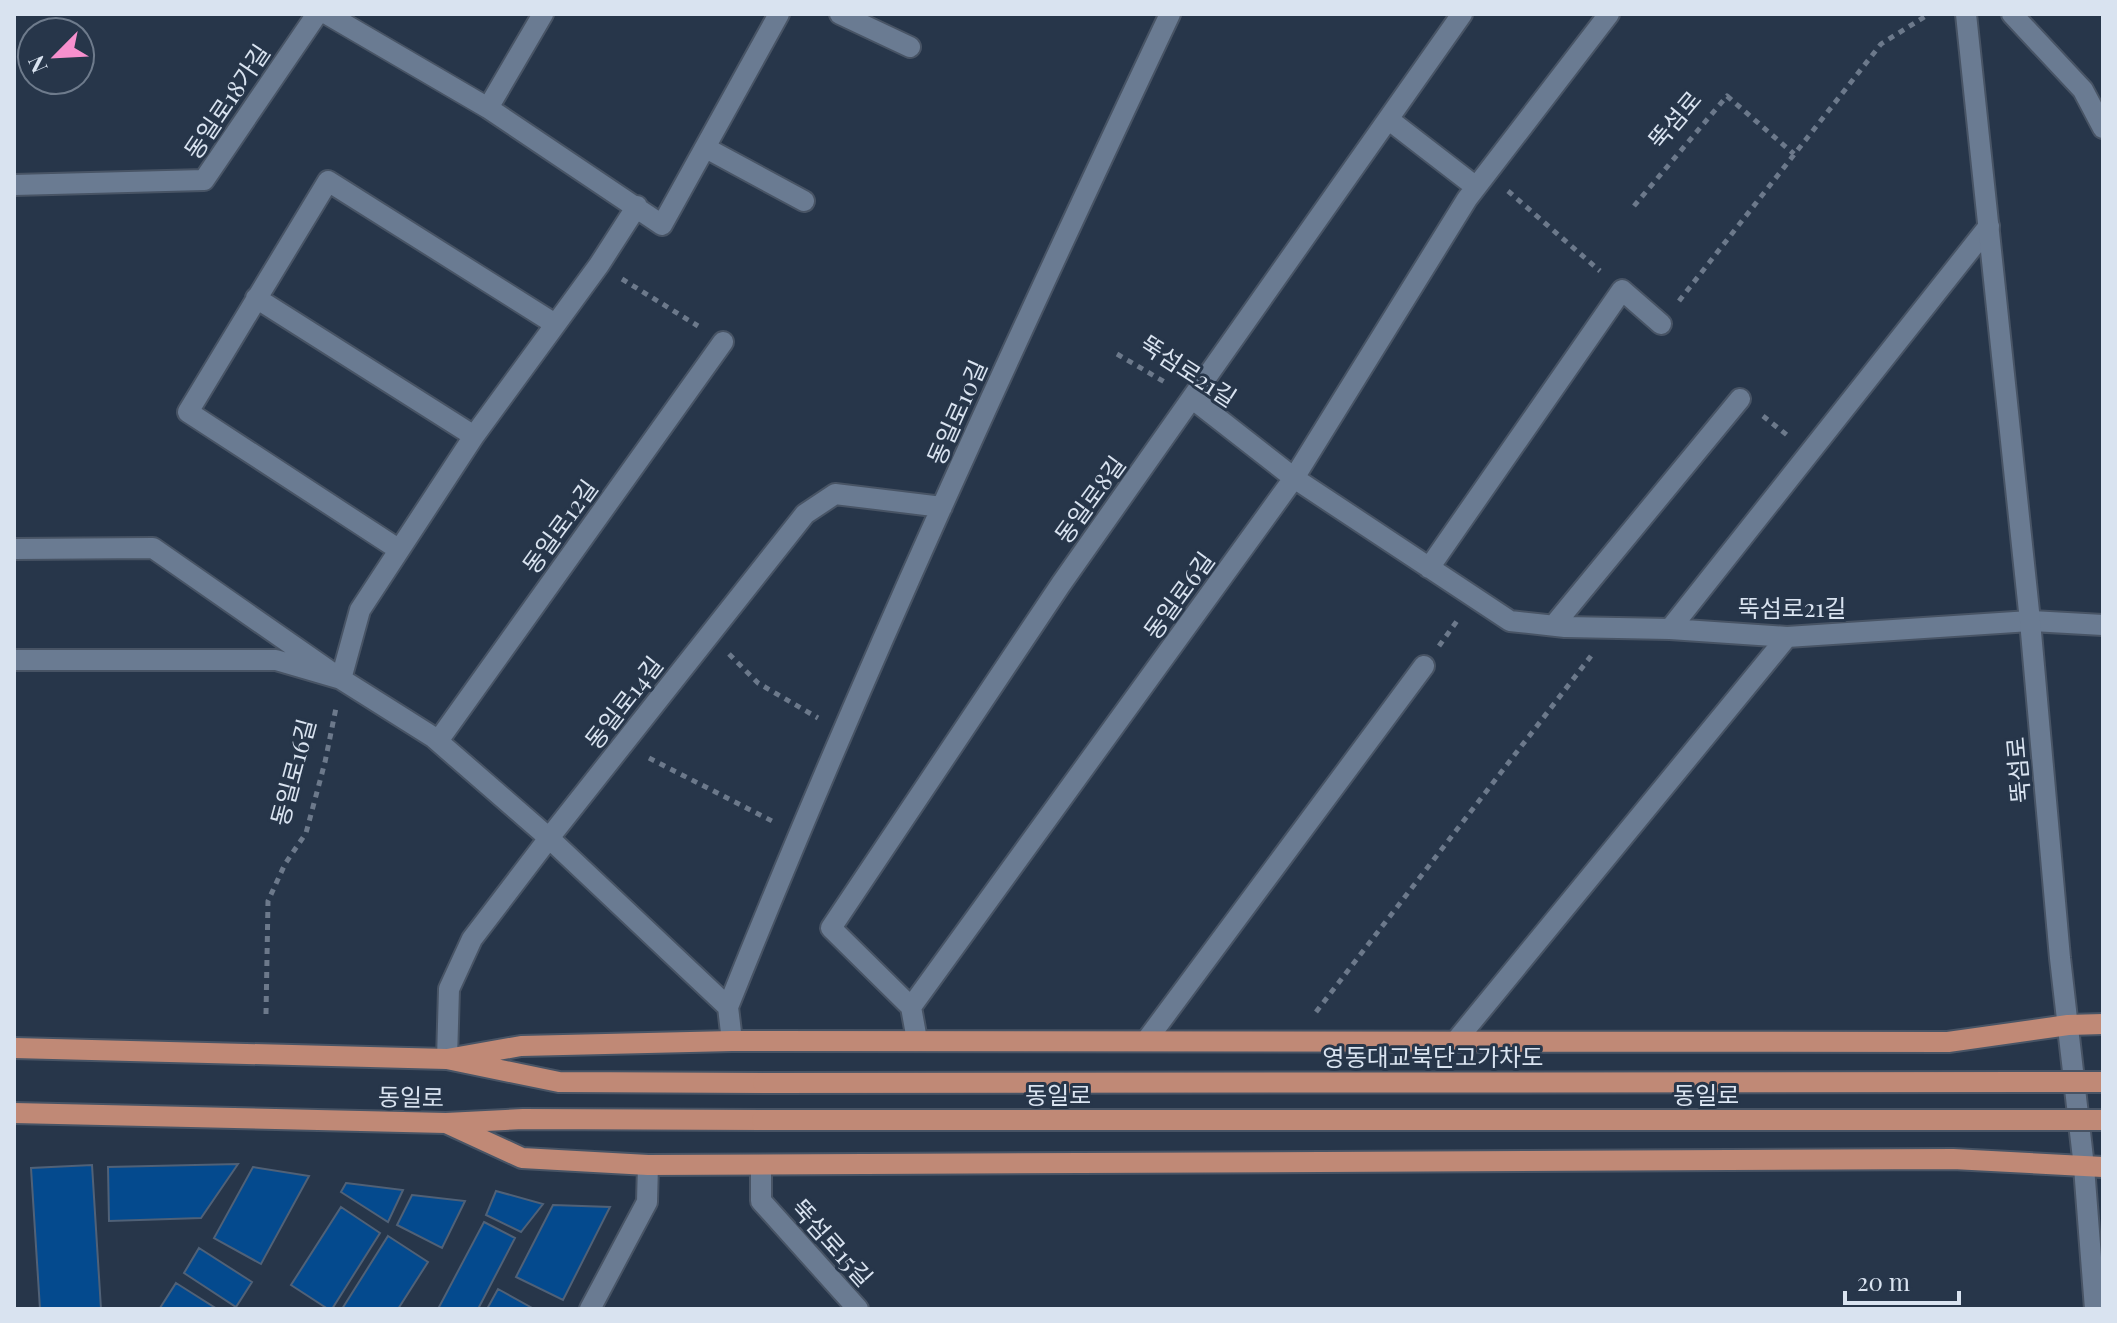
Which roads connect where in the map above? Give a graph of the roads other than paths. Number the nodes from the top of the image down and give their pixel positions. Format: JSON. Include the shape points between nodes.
{"nodes":[{"id":1,"x":317,"y":14,"type":"edge"},
{"id":2,"x":327,"y":14,"type":"edge"},
{"id":3,"x":543,"y":14,"type":"edge"},
{"id":4,"x":779,"y":14,"type":"edge"},
{"id":5,"x":840,"y":14,"type":"edge"},
{"id":6,"x":1170,"y":14,"type":"edge"},
{"id":7,"x":1462,"y":14,"type":"edge"},
{"id":8,"x":1609,"y":14,"type":"edge"},
{"id":9,"x":1966,"y":14,"type":"edge"},
{"id":10,"x":2012,"y":14,"type":"edge"},
{"id":11,"x":910,"y":47,"type":"dead end"},
{"id":12,"x":488,"y":108,"type":"junction"},
{"id":13,"x":1388,"y":119,"type":"junction"},
{"id":14,"x":2103,"y":128,"type":"edge"},
{"id":15,"x":706,"y":148,"type":"junction"},
{"id":16,"x":1482,"y":180,"type":"junction"},
{"id":17,"x":14,"y":185,"type":"edge"},
{"id":18,"x":804,"y":201,"type":"dead end"},
{"id":19,"x":637,"y":206,"type":"junction"},
{"id":20,"x":1989,"y":226,"type":"junction"},
{"id":21,"x":256,"y":298,"type":"junction"},
{"id":22,"x":555,"y":324,"type":"junction"},
{"id":23,"x":1661,"y":324,"type":"road end"},
{"id":24,"x":723,"y":342,"type":"road end"},
{"id":25,"x":1193,"y":399,"type":"junction"},
{"id":26,"x":1740,"y":399,"type":"road end"},
{"id":27,"x":474,"y":436,"type":"junction"},
{"id":28,"x":1294,"y":478,"type":"junction"},
{"id":29,"x":942,"y":507,"type":"junction"},
{"id":30,"x":14,"y":549,"type":"edge"},
{"id":31,"x":398,"y":549,"type":"junction"},
{"id":32,"x":1429,"y":568,"type":"junction"},
{"id":33,"x":2030,"y":621,"type":"junction"},
{"id":34,"x":1554,"y":625,"type":"junction"},
{"id":35,"x":2103,"y":625,"type":"edge"},
{"id":36,"x":1670,"y":629,"type":"junction"},
{"id":37,"x":1787,"y":637,"type":"junction"},
{"id":38,"x":14,"y":660,"type":"edge"},
{"id":39,"x":1424,"y":666,"type":"road end"},
{"id":40,"x":341,"y":679,"type":"junction"},
{"id":41,"x":438,"y":741,"type":"junction"},
{"id":42,"x":549,"y":838,"type":"junction"},
{"id":43,"x":728,"y":1007,"type":"junction"},
{"id":44,"x":911,"y":1007,"type":"junction"},
{"id":45,"x":2103,"y":1024,"type":"edge"},
{"id":46,"x":2068,"y":1025,"type":"junction"},
{"id":47,"x":917,"y":1040,"type":"junction"},
{"id":48,"x":732,"y":1041,"type":"junction"},
{"id":49,"x":1146,"y":1041,"type":"junction"},
{"id":50,"x":1455,"y":1042,"type":"junction"},
{"id":51,"x":14,"y":1048,"type":"edge"},
{"id":52,"x":447,"y":1059,"type":"junction"},
{"id":53,"x":2103,"y":1082,"type":"edge"},
{"id":54,"x":763,"y":1083,"type":"joint"},
{"id":55,"x":14,"y":1113,"type":"edge"},
{"id":56,"x":2103,"y":1120,"type":"edge"},
{"id":57,"x":446,"y":1123,"type":"junction"},
{"id":58,"x":648,"y":1165,"type":"junction"},
{"id":59,"x":761,"y":1166,"type":"junction"},
{"id":60,"x":2094,"y":1167,"type":"edge"},
{"id":61,"x":590,"y":1309,"type":"edge"},
{"id":62,"x":858,"y":1309,"type":"edge"},
{"id":63,"x":2095,"y":1309,"type":"edge"}],
"edges":[{"from":1,"to":17,"type":"street","name":"동일로18가길","via":[[204,180]]},
{"from":2,"to":12,"type":"street"},
{"from":3,"to":12,"type":"street"},
{"from":4,"to":15,"type":"street"},
{"from":5,"to":11,"type":"street"},
{"from":6,"to":29,"type":"street","name":"동일로10길"},
{"from":7,"to":13,"type":"street","name":"동일로8길"},
{"from":8,"to":16,"type":"street","name":"동일로6길"},
{"from":9,"to":20,"type":"street","name":"뚝섬로"},
{"from":10,"to":14,"type":"street","via":[[2083,90]]},
{"from":12,"to":19,"type":"street"},
{"from":13,"to":16,"type":"street"},
{"from":13,"to":25,"type":"street","name":"동일로8길"},
{"from":15,"to":18,"type":"street"},
{"from":15,"to":19,"type":"street","via":[[662,225]]},
{"from":16,"to":28,"type":"street","name":"동일로6길"},
{"from":19,"to":22,"type":"street"},
{"from":20,"to":33,"type":"street","name":"뚝섬로"},
{"from":20,"to":36,"type":"street"},
{"from":21,"to":22,"type":"street","via":[[328,181]]},
{"from":21,"to":27,"type":"street"},
{"from":21,"to":31,"type":"street","via":[[188,412]]},
{"from":22,"to":27,"type":"street"},
{"from":23,"to":32,"type":"street","via":[[1622,290]]},
{"from":24,"to":41,"type":"street","name":"동일로12길"},
{"from":25,"to":28,"type":"street","name":"뚝섬로21길"},
{"from":25,"to":44,"type":"street","name":"동일로8길","via":[[1061,584],[831,928]]},
{"from":26,"to":34,"type":"street"},
{"from":27,"to":31,"type":"street"},
{"from":28,"to":32,"type":"street","name":"뚝섬로21길"},
{"from":28,"to":44,"type":"street","name":"동일로6길"},
{"from":29,"to":42,"type":"street","name":"동일로14길","via":[[835,494],[805,514]]},
{"from":29,"to":43,"type":"street","name":"동일로10길"},
{"from":30,"to":40,"type":"street","via":[[153,548]]},
{"from":31,"to":40,"type":"street","via":[[360,610]]},
{"from":32,"to":34,"type":"street","name":"뚝섬로21길","via":[[1510,621]]},
{"from":33,"to":35,"type":"street","name":"뚝섬로21길"},
{"from":33,"to":37,"type":"street","name":"뚝섬로21길"},
{"from":33,"to":46,"type":"street","name":"뚝섬로"},
{"from":34,"to":36,"type":"street","name":"뚝섬로21길"},
{"from":36,"to":37,"type":"street","name":"뚝섬로21길"},
{"from":37,"to":50,"type":"street"},
{"from":38,"to":40,"type":"street","via":[[276,660]]},
{"from":39,"to":49,"type":"street"},
{"from":40,"to":41,"type":"street"},
{"from":41,"to":42,"type":"street"},
{"from":42,"to":43,"type":"street"},
{"from":42,"to":52,"type":"street","name":"동일로14길","via":[[472,939],[449,989]]},
{"from":43,"to":48,"type":"street"},
{"from":44,"to":47,"type":"street"},
{"from":45,"to":46,"type":"main road","name":"동일로"},
{"from":46,"to":50,"type":"main road","name":"동일로","via":[[1948,1042]]},
{"from":46,"to":60,"type":"street","name":"뚝섬로"},
{"from":47,"to":48,"type":"main road","name":"동일로"},
{"from":47,"to":49,"type":"main road","name":"동일로"},
{"from":48,"to":52,"type":"main road","name":"동일로","via":[[521,1046]]},
{"from":49,"to":50,"type":"main road","name":"동일로"},
{"from":51,"to":52,"type":"main road","name":"동일로"},
{"from":52,"to":54,"type":"main road","name":"동일로","via":[[559,1082]]},
{"from":53,"to":54,"type":"main road","name":"영동대교북단고가차도","bridge":true},
{"from":55,"to":57,"type":"main road","name":"동일로"},
{"from":56,"to":57,"type":"main road","name":"동일로","bridge":true},
{"from":57,"to":58,"type":"main road","via":[[522,1158]]},
{"from":58,"to":59,"type":"main road"},
{"from":58,"to":61,"type":"street","via":[[647,1202]]},
{"from":59,"to":60,"type":"main road","via":[[1953,1159]]},
{"from":59,"to":62,"type":"street","name":"뚝섬로15길","via":[[761,1201]]},
{"from":60,"to":63,"type":"street","name":"뚝섬로"}]}
